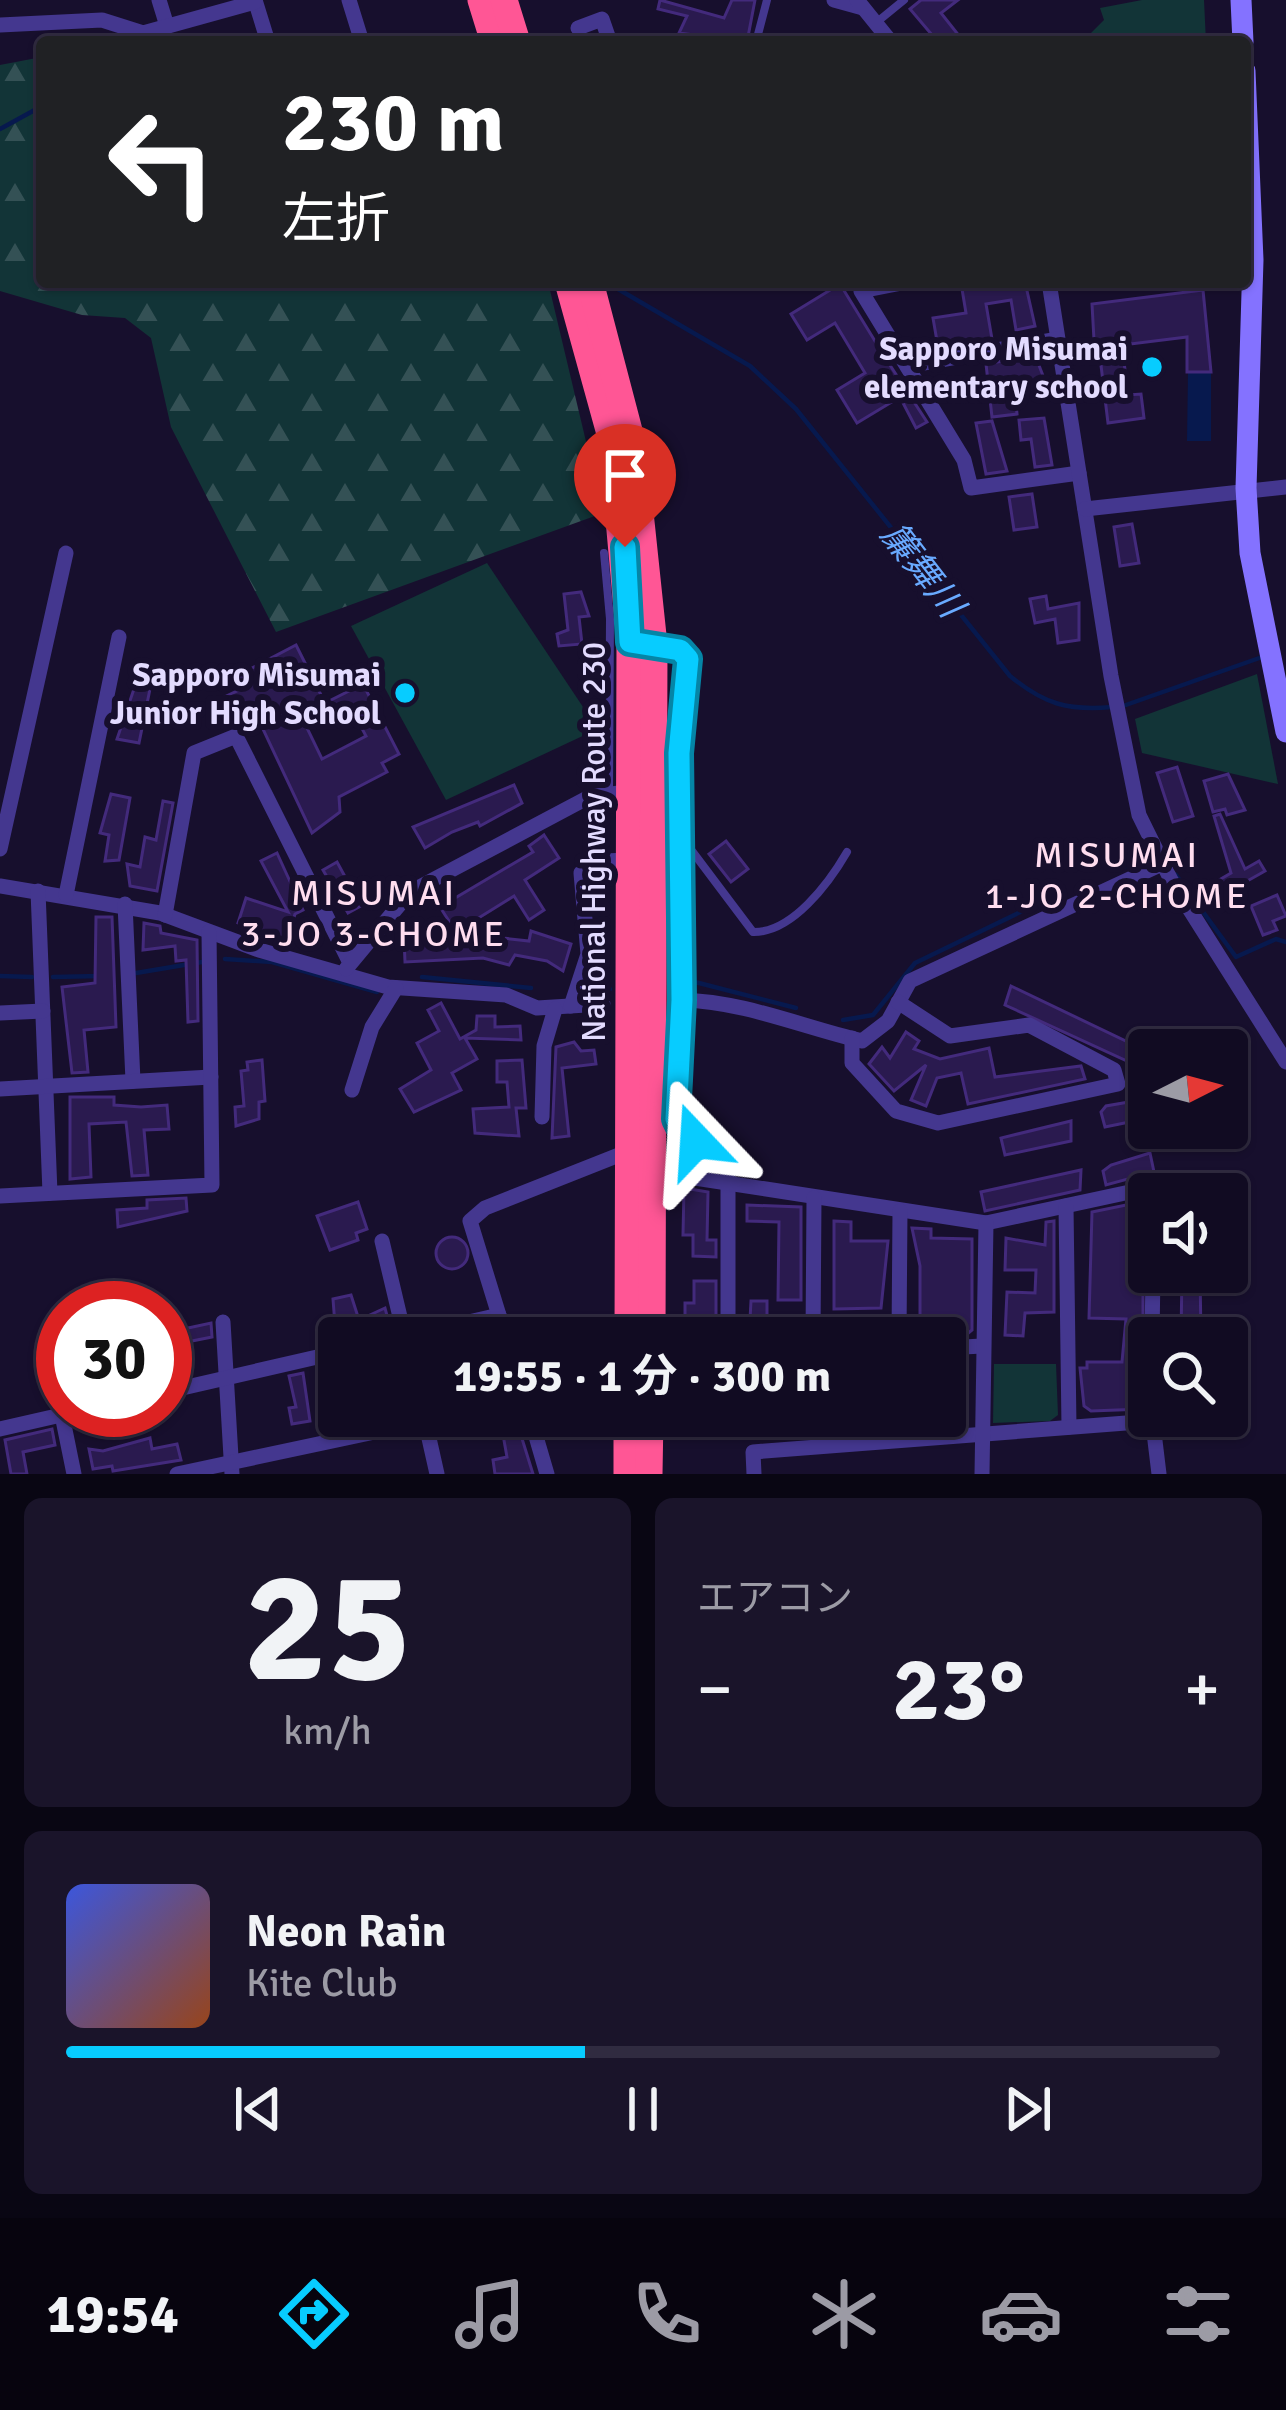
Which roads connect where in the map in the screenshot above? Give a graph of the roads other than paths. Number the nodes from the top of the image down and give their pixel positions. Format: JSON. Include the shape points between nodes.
{"nodes":[{"id":1,"x":50,"y":0,"type":"edge"},
{"id":2,"x":159,"y":0,"type":"edge"},
{"id":3,"x":349,"y":0,"type":"edge"},
{"id":4,"x":481,"y":0,"type":"edge"},
{"id":5,"x":504,"y":0,"type":"edge"},
{"id":6,"x":767,"y":0,"type":"edge"},
{"id":7,"x":834,"y":0,"type":"edge"},
{"id":8,"x":904,"y":0,"type":"edge"},
{"id":9,"x":1240,"y":0,"type":"edge"},
{"id":10,"x":255,"y":1,"type":"edge"},
{"id":11,"x":860,"y":4,"type":"edge"},
{"id":12,"x":56,"y":21,"type":"junction"},
{"id":13,"x":876,"y":23,"type":"junction"},
{"id":14,"x":0,"y":25,"type":"edge"},
{"id":15,"x":167,"y":26,"type":"junction"},
{"id":16,"x":578,"y":28,"type":"dead end"},
{"id":17,"x":266,"y":36,"type":"edge"},
{"id":18,"x":360,"y":36,"type":"edge"},
{"id":19,"x":492,"y":36,"type":"edge"},
{"id":20,"x":515,"y":36,"type":"edge"},
{"id":21,"x":608,"y":36,"type":"edge"},
{"id":22,"x":758,"y":36,"type":"edge"},
{"id":23,"x":886,"y":36,"type":"edge"},
{"id":24,"x":1243,"y":36,"type":"edge"},
{"id":25,"x":1251,"y":213,"type":"edge"},
{"id":26,"x":571,"y":288,"type":"edge"},
{"id":27,"x":590,"y":288,"type":"edge"},
{"id":28,"x":876,"y":288,"type":"edge"},
{"id":29,"x":1050,"y":288,"type":"edge"},
{"id":30,"x":593,"y":330,"type":"junction"},
{"id":31,"x":1058,"y":339,"type":"junction"},
{"id":32,"x":907,"y":366,"type":"junction"},
{"id":33,"x":1079,"y":472,"type":"junction"},
{"id":34,"x":1286,"y":487,"type":"edge"},
{"id":35,"x":1246,"y":488,"type":"junction"},
{"id":36,"x":1084,"y":509,"type":"junction"},
{"id":37,"x":67,"y":553,"type":"dead end"},
{"id":38,"x":604,"y":554,"type":"dead end"},
{"id":39,"x":119,"y":637,"type":"dead end"},
{"id":40,"x":642,"y":643,"type":"junction"},
{"id":41,"x":1286,"y":732,"type":"edge"},
{"id":42,"x":631,"y":792,"type":"junction"},
{"id":43,"x":682,"y":838,"type":"junction"},
{"id":44,"x":0,"y":849,"type":"edge"},
{"id":45,"x":847,"y":852,"type":"dead end"},
{"id":46,"x":641,"y":862,"type":"junction"},
{"id":47,"x":1162,"y":864,"type":"junction"},
{"id":48,"x":0,"y":886,"type":"edge"},
{"id":49,"x":38,"y":891,"type":"junction"},
{"id":50,"x":66,"y":895,"type":"junction"},
{"id":51,"x":124,"y":904,"type":"junction"},
{"id":52,"x":165,"y":915,"type":"junction"},
{"id":53,"x":209,"y":932,"type":"junction"},
{"id":54,"x":347,"y":967,"type":"junction"},
{"id":55,"x":396,"y":988,"type":"junction"},
{"id":56,"x":682,"y":1000,"type":"junction"},
{"id":57,"x":898,"y":1002,"type":"junction"},
{"id":58,"x":603,"y":1004,"type":"dead end"},
{"id":59,"x":563,"y":1007,"type":"junction"},
{"id":60,"x":43,"y":1011,"type":"junction"},
{"id":61,"x":0,"y":1013,"type":"edge"},
{"id":62,"x":852,"y":1038,"type":"junction"},
{"id":63,"x":1286,"y":1062,"type":"edge"},
{"id":64,"x":211,"y":1077,"type":"junction"},
{"id":65,"x":134,"y":1081,"type":"junction"},
{"id":66,"x":46,"y":1087,"type":"junction"},
{"id":67,"x":0,"y":1089,"type":"edge"},
{"id":68,"x":352,"y":1090,"type":"dead end"},
{"id":69,"x":542,"y":1117,"type":"dead end"},
{"id":70,"x":637,"y":1163,"type":"junction"},
{"id":71,"x":727,"y":1184,"type":"junction"},
{"id":72,"x":1128,"y":1192,"type":"edge"},
{"id":73,"x":50,"y":1193,"type":"junction"},
{"id":74,"x":0,"y":1196,"type":"edge"},
{"id":75,"x":814,"y":1198,"type":"junction"},
{"id":76,"x":1066,"y":1206,"type":"junction"},
{"id":77,"x":900,"y":1211,"type":"junction"},
{"id":78,"x":986,"y":1223,"type":"junction"},
{"id":79,"x":382,"y":1241,"type":"dead end"},
{"id":80,"x":499,"y":1315,"type":"joint"},
{"id":81,"x":398,"y":1317,"type":"edge"},
{"id":82,"x":491,"y":1317,"type":"edge"},
{"id":83,"x":629,"y":1317,"type":"edge"},
{"id":84,"x":650,"y":1317,"type":"edge"},
{"id":85,"x":728,"y":1317,"type":"edge"},
{"id":86,"x":813,"y":1317,"type":"edge"},
{"id":87,"x":899,"y":1317,"type":"edge"},
{"id":88,"x":223,"y":1322,"type":"dead end"},
{"id":89,"x":982,"y":1346,"type":"junction"},
{"id":90,"x":966,"y":1347,"type":"edge"},
{"id":91,"x":318,"y":1357,"type":"edge"},
{"id":92,"x":226,"y":1378,"type":"junction"},
{"id":93,"x":192,"y":1386,"type":"edge"},
{"id":94,"x":36,"y":1421,"type":"edge"},
{"id":95,"x":1128,"y":1421,"type":"edge"},
{"id":96,"x":1069,"y":1427,"type":"junction"},
{"id":97,"x":0,"y":1429,"type":"edge"},
{"id":98,"x":982,"y":1433,"type":"junction"},
{"id":99,"x":66,"y":1437,"type":"edge"},
{"id":100,"x":353,"y":1437,"type":"edge"},
{"id":101,"x":428,"y":1437,"type":"edge"},
{"id":102,"x":536,"y":1437,"type":"edge"},
{"id":103,"x":627,"y":1437,"type":"edge"},
{"id":104,"x":650,"y":1437,"type":"edge"},
{"id":105,"x":1154,"y":1437,"type":"edge"},
{"id":106,"x":232,"y":1468,"type":"edge"},
{"id":107,"x":74,"y":1474,"type":"edge"},
{"id":108,"x":177,"y":1474,"type":"edge"},
{"id":109,"x":437,"y":1474,"type":"edge"},
{"id":110,"x":547,"y":1474,"type":"edge"},
{"id":111,"x":627,"y":1474,"type":"edge"},
{"id":112,"x":649,"y":1474,"type":"edge"},
{"id":113,"x":754,"y":1474,"type":"edge"},
{"id":114,"x":982,"y":1474,"type":"edge"},
{"id":115,"x":1159,"y":1474,"type":"edge"}],
"edges":[{"from":1,"to":12,"type":"street"},
{"from":2,"to":15,"type":"street"},
{"from":3,"to":18,"type":"street"},
{"from":4,"to":19,"type":"highway"},
{"from":5,"to":20,"type":"highway"},
{"from":6,"to":22,"type":"lane"},
{"from":7,"to":11,"type":"street"},
{"from":8,"to":13,"type":"lane"},
{"from":9,"to":24,"type":"street"},
{"from":10,"to":15,"type":"street"},
{"from":10,"to":17,"type":"street"},
{"from":11,"to":13,"type":"street"},
{"from":12,"to":14,"type":"street"},
{"from":12,"to":15,"type":"street","via":[[102,20],[143,33]]},
{"from":13,"to":23,"type":"street"},
{"from":16,"to":21,"type":"street","via":[[602,20]]},
{"from":25,"to":35,"type":"street"},
{"from":26,"to":30,"type":"highway","name":"National Highway Route 230"},
{"from":27,"to":30,"type":"highway","name":"National Highway Route 230"},
{"from":28,"to":32,"type":"street","via":[[861,291]]},
{"from":29,"to":31,"type":"street"},
{"from":30,"to":40,"type":"highway","name":"National Highway Route 230"},
{"from":31,"to":32,"type":"street"},
{"from":31,"to":33,"type":"street"},
{"from":32,"to":33,"type":"street","via":[[964,460],[971,488]]},
{"from":33,"to":36,"type":"street"},
{"from":34,"to":35,"type":"street"},
{"from":35,"to":36,"type":"street"},
{"from":35,"to":41,"type":"street","via":[[1259,607]]},
{"from":36,"to":47,"type":"street","via":[[1122,739],[1139,815]]},
{"from":37,"to":44,"type":"street"},
{"from":38,"to":42,"type":"lane"},
{"from":39,"to":50,"type":"street"},
{"from":40,"to":42,"type":"highway","name":"National Highway Route 230"},
{"from":40,"to":43,"type":"street","via":[[688,659]]},
{"from":42,"to":46,"type":"highway","name":"National Highway Route 230"},
{"from":42,"to":54,"type":"street","via":[[590,797],[410,892]]},
{"from":43,"to":45,"type":"lane","via":[[753,932],[781,926]]},
{"from":43,"to":56,"type":"street"},
{"from":46,"to":59,"type":"street","via":[[601,861],[577,881],[588,954]]},
{"from":46,"to":70,"type":"highway","name":"National Highway Route 230"},
{"from":47,"to":57,"type":"street","via":[[910,981]]},
{"from":47,"to":63,"type":"street"},
{"from":48,"to":49,"type":"street"},
{"from":49,"to":50,"type":"street"},
{"from":49,"to":60,"type":"street"},
{"from":50,"to":51,"type":"street"},
{"from":51,"to":52,"type":"street"},
{"from":51,"to":65,"type":"street"},
{"from":52,"to":53,"type":"street"},
{"from":52,"to":54,"type":"street","via":[[194,753],[236,736]]},
{"from":53,"to":54,"type":"street"},
{"from":53,"to":64,"type":"street"},
{"from":54,"to":55,"type":"street"},
{"from":55,"to":59,"type":"street"},
{"from":55,"to":68,"type":"street","via":[[372,1027]]},
{"from":56,"to":62,"type":"street","via":[[735,1001]]},
{"from":56,"to":71,"type":"street","via":[[676,1119],[683,1133],[723,1149]]},
{"from":57,"to":62,"type":"street","via":[[888,1021],[862,1041]]},
{"from":57,"to":62,"type":"street","via":[[950,1036],[1029,1025],[1114,1070],[1118,1084],[938,1123],[896,1111],[851,1064]]},
{"from":58,"to":59,"type":"street"},
{"from":59,"to":69,"type":"street","via":[[544,1046]]},
{"from":60,"to":61,"type":"street"},
{"from":60,"to":66,"type":"street"},
{"from":64,"to":65,"type":"street"},
{"from":64,"to":73,"type":"street","via":[[212,1185]]},
{"from":65,"to":66,"type":"street"},
{"from":66,"to":67,"type":"street"},
{"from":66,"to":73,"type":"street"},
{"from":70,"to":71,"type":"street"},
{"from":70,"to":80,"type":"street","via":[[485,1208],[470,1221]]},
{"from":70,"to":83,"type":"highway","name":"National Highway Route 230"},
{"from":70,"to":84,"type":"highway","name":"National Highway Route 230"},
{"from":71,"to":75,"type":"street"},
{"from":71,"to":85,"type":"street"},
{"from":72,"to":76,"type":"street"},
{"from":73,"to":74,"type":"street"},
{"from":75,"to":77,"type":"street"},
{"from":75,"to":86,"type":"street"},
{"from":76,"to":78,"type":"street"},
{"from":76,"to":96,"type":"street"},
{"from":77,"to":78,"type":"street"},
{"from":77,"to":87,"type":"street"},
{"from":78,"to":89,"type":"street"},
{"from":79,"to":81,"type":"street"},
{"from":80,"to":82,"type":"street"},
{"from":88,"to":92,"type":"street"},
{"from":89,"to":90,"type":"street"},
{"from":89,"to":98,"type":"street"},
{"from":91,"to":92,"type":"street"},
{"from":92,"to":93,"type":"street"},
{"from":92,"to":106,"type":"street"},
{"from":94,"to":97,"type":"street"},
{"from":95,"to":96,"type":"street"},
{"from":96,"to":98,"type":"street"},
{"from":98,"to":113,"type":"street","via":[[753,1452]]},
{"from":98,"to":114,"type":"street"},
{"from":99,"to":107,"type":"street"},
{"from":100,"to":106,"type":"street"},
{"from":101,"to":109,"type":"street"},
{"from":102,"to":110,"type":"street"},
{"from":103,"to":111,"type":"highway"},
{"from":104,"to":112,"type":"highway"},
{"from":105,"to":115,"type":"street"},
{"from":106,"to":108,"type":"street"}]}
